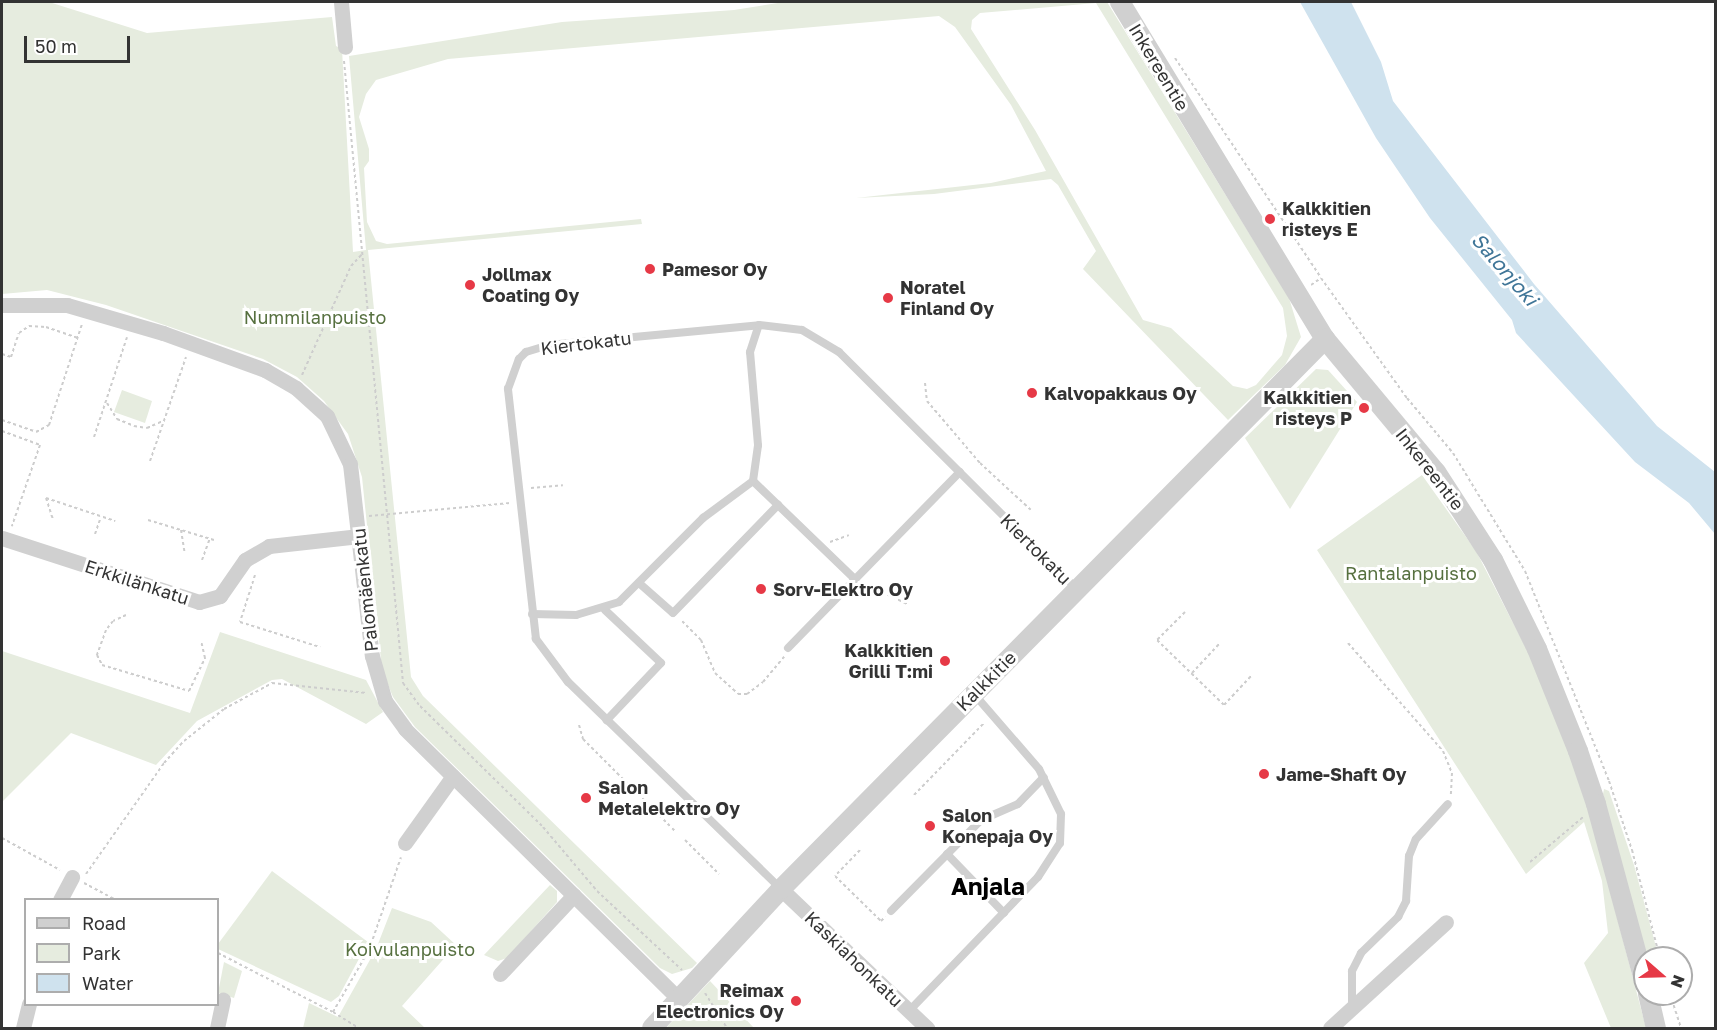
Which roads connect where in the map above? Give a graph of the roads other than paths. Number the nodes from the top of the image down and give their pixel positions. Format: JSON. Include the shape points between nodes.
{"nodes":[{"id":1,"x":340,"y":2,"type":"edge"},
{"id":2,"x":1119,"y":2,"type":"edge"},
{"id":3,"x":345,"y":47,"type":"road end"},
{"id":4,"x":2,"y":305,"type":"edge"},
{"id":5,"x":759,"y":325,"type":"junction"},
{"id":6,"x":1326,"y":339,"type":"junction"},
{"id":7,"x":960,"y":472,"type":"junction"},
{"id":8,"x":753,"y":481,"type":"junction"},
{"id":9,"x":778,"y":505,"type":"junction"},
{"id":10,"x":359,"y":536,"type":"junction"},
{"id":11,"x":4,"y":539,"type":"edge"},
{"id":12,"x":855,"y":579,"type":"junction"},
{"id":13,"x":639,"y":583,"type":"junction"},
{"id":14,"x":1077,"y":589,"type":"junction"},
{"id":15,"x":605,"y":610,"type":"junction"},
{"id":16,"x":532,"y":614,"type":"junction"},
{"id":17,"x":788,"y":648,"type":"road end"},
{"id":18,"x":974,"y":694,"type":"junction"},
{"id":19,"x":607,"y":720,"type":"junction"},
{"id":20,"x":453,"y":776,"type":"junction"},
{"id":21,"x":1044,"y":777,"type":"junction"},
{"id":22,"x":1448,"y":804,"type":"road end"},
{"id":23,"x":405,"y":843,"type":"road end"},
{"id":24,"x":947,"y":855,"type":"junction"},
{"id":25,"x":76,"y":879,"type":"road end"},
{"id":26,"x":781,"y":889,"type":"junction"},
{"id":27,"x":574,"y":895,"type":"junction"},
{"id":28,"x":62,"y":898,"type":"edge"},
{"id":29,"x":891,"y":911,"type":"road end"},
{"id":30,"x":1004,"y":913,"type":"junction"},
{"id":31,"x":1446,"y":922,"type":"dead end"},
{"id":32,"x":1635,"y":946,"type":"edge"},
{"id":33,"x":500,"y":974,"type":"dead end"},
{"id":34,"x":679,"y":999,"type":"junction"},
{"id":35,"x":223,"y":1000,"type":"dead end"},
{"id":36,"x":29,"y":1006,"type":"edge"},
{"id":37,"x":1651,"y":1006,"type":"edge"},
{"id":38,"x":1353,"y":1008,"type":"junction"},
{"id":39,"x":909,"y":1011,"type":"junction"},
{"id":40,"x":23,"y":1029,"type":"edge"},
{"id":41,"x":217,"y":1029,"type":"edge"},
{"id":42,"x":652,"y":1029,"type":"edge"},
{"id":43,"x":927,"y":1029,"type":"edge"},
{"id":44,"x":1330,"y":1029,"type":"edge"},
{"id":45,"x":1656,"y":1029,"type":"edge"}],
"edges":[{"from":1,"to":3,"type":"street"},
{"from":2,"to":6,"type":"street","name":"Inkereentie"},
{"from":4,"to":10,"type":"street","name":"Palomäenkatu","via":[[50,303],[87,310],[265,370],[296,388],[327,416],[343,443],[350,464]]},
{"from":5,"to":7,"type":"lane","name":"Kiertokatu","via":[[802,330],[833,348]]},
{"from":5,"to":8,"type":"lane","via":[[750,352],[758,445]]},
{"from":5,"to":16,"type":"lane","name":"Kiertokatu","via":[[549,345],[526,352],[511,373],[508,389]]},
{"from":6,"to":14,"type":"street","name":"Kalkkitie"},
{"from":6,"to":32,"type":"street","name":"Inkereentie","via":[[1436,472],[1493,560],[1537,649],[1596,804]]},
{"from":7,"to":12,"type":"lane"},
{"from":7,"to":14,"type":"lane","name":"Kiertokatu"},
{"from":8,"to":9,"type":"lane"},
{"from":8,"to":13,"type":"lane","via":[[703,518]]},
{"from":9,"to":12,"type":"lane"},
{"from":9,"to":13,"type":"lane","via":[[673,613]]},
{"from":10,"to":11,"type":"street","name":"Erkkilänkatu","via":[[268,546],[246,560],[220,596],[199,602]]},
{"from":10,"to":20,"type":"street","name":"Palomäenkatu","via":[[372,656],[380,692],[405,729]]},
{"from":12,"to":17,"type":"lane"},
{"from":13,"to":15,"type":"lane"},
{"from":14,"to":18,"type":"street","name":"Kalkkitie"},
{"from":15,"to":16,"type":"lane","via":[[576,615]]},
{"from":15,"to":19,"type":"lane","via":[[661,663]]},
{"from":16,"to":19,"type":"lane","name":"Kiertokatu","via":[[543,652]]},
{"from":18,"to":21,"type":"lane"},
{"from":18,"to":26,"type":"street","name":"Kalkkitie"},
{"from":19,"to":26,"type":"lane","name":"Kiertokatu"},
{"from":20,"to":23,"type":"street"},
{"from":20,"to":27,"type":"street","name":"Palomäenkatu"},
{"from":21,"to":24,"type":"lane","via":[[1018,804],[981,820]]},
{"from":21,"to":30,"type":"lane","via":[[1061,814],[1060,843],[1038,877]]},
{"from":22,"to":38,"type":"lane","via":[[1416,839],[1409,856],[1406,901],[1398,918],[1361,953],[1352,971]]},
{"from":24,"to":29,"type":"lane"},
{"from":24,"to":30,"type":"lane"},
{"from":25,"to":28,"type":"street"},
{"from":26,"to":34,"type":"street","name":"Kalkkitie"},
{"from":26,"to":39,"type":"street","name":"Kaskiahonkatu"},
{"from":27,"to":33,"type":"street"},
{"from":27,"to":34,"type":"street","name":"Palomäenkatu"},
{"from":30,"to":39,"type":"lane"},
{"from":31,"to":38,"type":"street"},
{"from":34,"to":42,"type":"street","name":"Kalkkitie"},
{"from":35,"to":41,"type":"street"},
{"from":36,"to":40,"type":"street"},
{"from":37,"to":45,"type":"street"},
{"from":38,"to":44,"type":"street"},
{"from":39,"to":43,"type":"street","name":"Kaskiahonkatu"}]}
